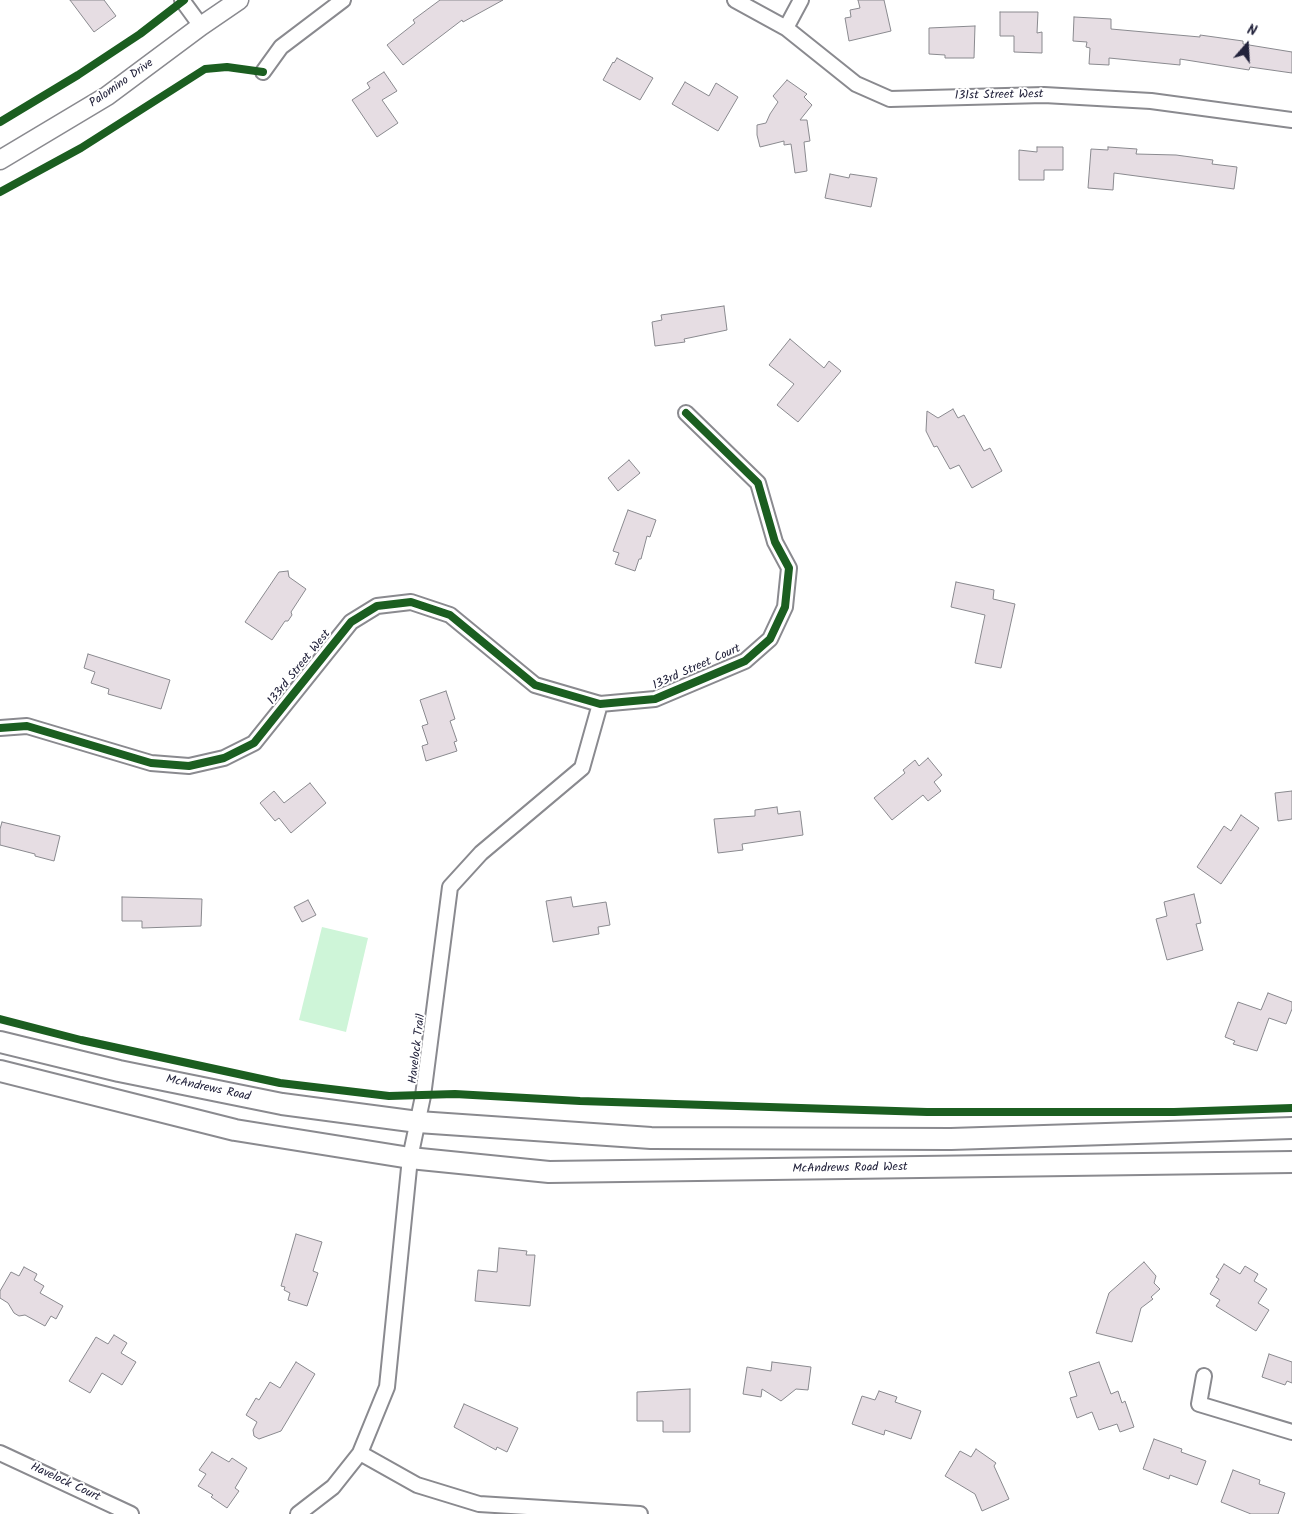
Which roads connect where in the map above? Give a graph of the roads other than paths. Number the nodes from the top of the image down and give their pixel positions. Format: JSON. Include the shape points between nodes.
{"nodes":[{"id":1,"x":182,"y":0,"type":"edge"},
{"id":2,"x":239,"y":0,"type":"edge"},
{"id":3,"x":343,"y":0,"type":"edge"},
{"id":4,"x":735,"y":0,"type":"edge"},
{"id":5,"x":801,"y":0,"type":"edge"},
{"id":6,"x":201,"y":26,"type":"junction"},
{"id":7,"x":786,"y":28,"type":"junction"},
{"id":8,"x":263,"y":72,"type":"dead end"},
{"id":9,"x":1292,"y":120,"type":"edge"},
{"id":10,"x":0,"y":160,"type":"edge"},
{"id":11,"x":686,"y":413,"type":"dead end"},
{"id":12,"x":600,"y":704,"type":"junction"},
{"id":13,"x":0,"y":728,"type":"edge"},
{"id":14,"x":0,"y":1042,"type":"edge"},
{"id":15,"x":0,"y":1071,"type":"edge"},
{"id":16,"x":418,"y":1122,"type":"junction"},
{"id":17,"x":1292,"y":1128,"type":"edge"},
{"id":18,"x":410,"y":1158,"type":"junction"},
{"id":19,"x":1292,"y":1162,"type":"edge"},
{"id":20,"x":1204,"y":1376,"type":"dead end"},
{"id":21,"x":1292,"y":1432,"type":"edge"},
{"id":22,"x":0,"y":1453,"type":"edge"},
{"id":23,"x":360,"y":1453,"type":"junction"},
{"id":24,"x":131,"y":1514,"type":"edge"},
{"id":25,"x":298,"y":1514,"type":"edge"},
{"id":26,"x":640,"y":1514,"type":"edge"}],
"edges":[{"from":1,"to":6,"type":"street"},
{"from":2,"to":6,"type":"street","name":"Palomino Drive"},
{"from":3,"to":8,"type":"street","via":[[281,47]]},
{"from":4,"to":7,"type":"street","name":"131st Street West"},
{"from":5,"to":7,"type":"street"},
{"from":6,"to":10,"type":"street","name":"Palomino Drive","via":[[107,96]]},
{"from":7,"to":9,"type":"street","name":"131st Street West","via":[[856,84],[890,99],[1044,95],[1151,100]]},
{"from":11,"to":12,"type":"street","name":"133rd Street Court","via":[[758,483],[775,542],[789,568],[785,607],[770,639],[745,661],[655,699]]},
{"from":12,"to":13,"type":"street","name":"133rd Street West","via":[[535,685],[450,615],[410,602],[377,606],[351,622],[254,743],[224,758],[189,766],[151,763],[27,726]]},
{"from":12,"to":16,"type":"street","name":"Havelock Trail","via":[[582,768],[481,853],[450,887]]},
{"from":14,"to":16,"type":"main road","name":"McAndrews Road","via":[[120,1071],[282,1104]]},
{"from":15,"to":18,"type":"main road","via":[[235,1130]]},
{"from":16,"to":17,"type":"main road","via":[[652,1138],[951,1139]]},
{"from":16,"to":18,"type":"street","name":"Havelock Trail"},
{"from":18,"to":19,"type":"main road","name":"McAndrews Road West","via":[[550,1172]]},
{"from":18,"to":23,"type":"street","name":"Havelock Trail","via":[[386,1386]]},
{"from":20,"to":21,"type":"street","via":[[1199,1404]]},
{"from":22,"to":24,"type":"street","name":"Havelock Court"},
{"from":23,"to":25,"type":"street","name":"Havelock Trail","via":[[333,1487]]},
{"from":23,"to":26,"type":"street","via":[[417,1485],[479,1504]]}]}
